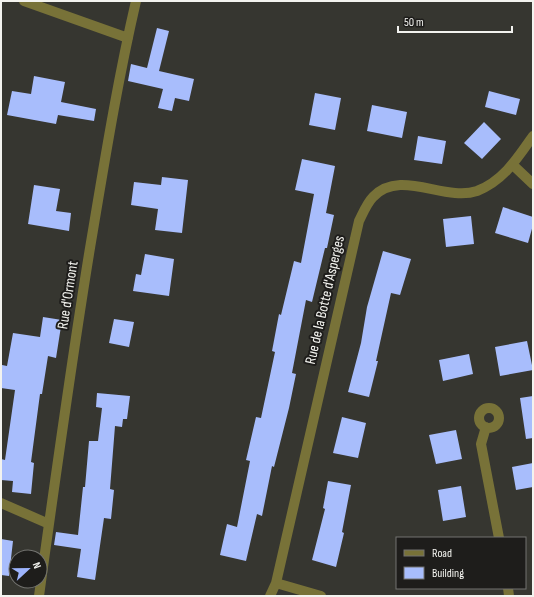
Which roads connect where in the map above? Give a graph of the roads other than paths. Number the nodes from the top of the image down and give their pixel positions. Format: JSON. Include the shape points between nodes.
{"nodes":[{"id":1,"x":24,"y":1,"type":"edge"},
{"id":2,"x":136,"y":1,"type":"edge"},
{"id":3,"x":128,"y":38,"type":"junction"},
{"id":4,"x":533,"y":136,"type":"edge"},
{"id":5,"x":513,"y":165,"type":"junction"},
{"id":6,"x":533,"y":184,"type":"edge"},
{"id":7,"x":486,"y":427,"type":"dead end"},
{"id":8,"x":1,"y":503,"type":"edge"},
{"id":9,"x":49,"y":524,"type":"junction"},
{"id":10,"x":499,"y":537,"type":"edge"},
{"id":11,"x":276,"y":583,"type":"junction"},
{"id":12,"x":39,"y":596,"type":"edge"},
{"id":13,"x":270,"y":596,"type":"edge"},
{"id":14,"x":321,"y":596,"type":"edge"}],
"edges":[{"from":1,"to":3,"type":"street"},
{"from":2,"to":3,"type":"street","name":"Rue d'Ormont"},
{"from":3,"to":9,"type":"street","name":"Rue d'Ormont","via":[[115,96]]},
{"from":4,"to":5,"type":"street","name":"Rue de la Botte d'Asperges"},
{"from":5,"to":6,"type":"street"},
{"from":5,"to":11,"type":"street","name":"Rue de la Botte d'Asperges","via":[[499,179],[475,192],[450,193],[402,185],[381,190],[367,206],[359,221]]},
{"from":7,"to":10,"type":"street","via":[[481,444]]},
{"from":8,"to":9,"type":"street"},
{"from":9,"to":12,"type":"street","name":"Rue d'Ormont"},
{"from":11,"to":13,"type":"street","name":"Rue de la Botte d'Asperges"},
{"from":11,"to":14,"type":"street"}]}
